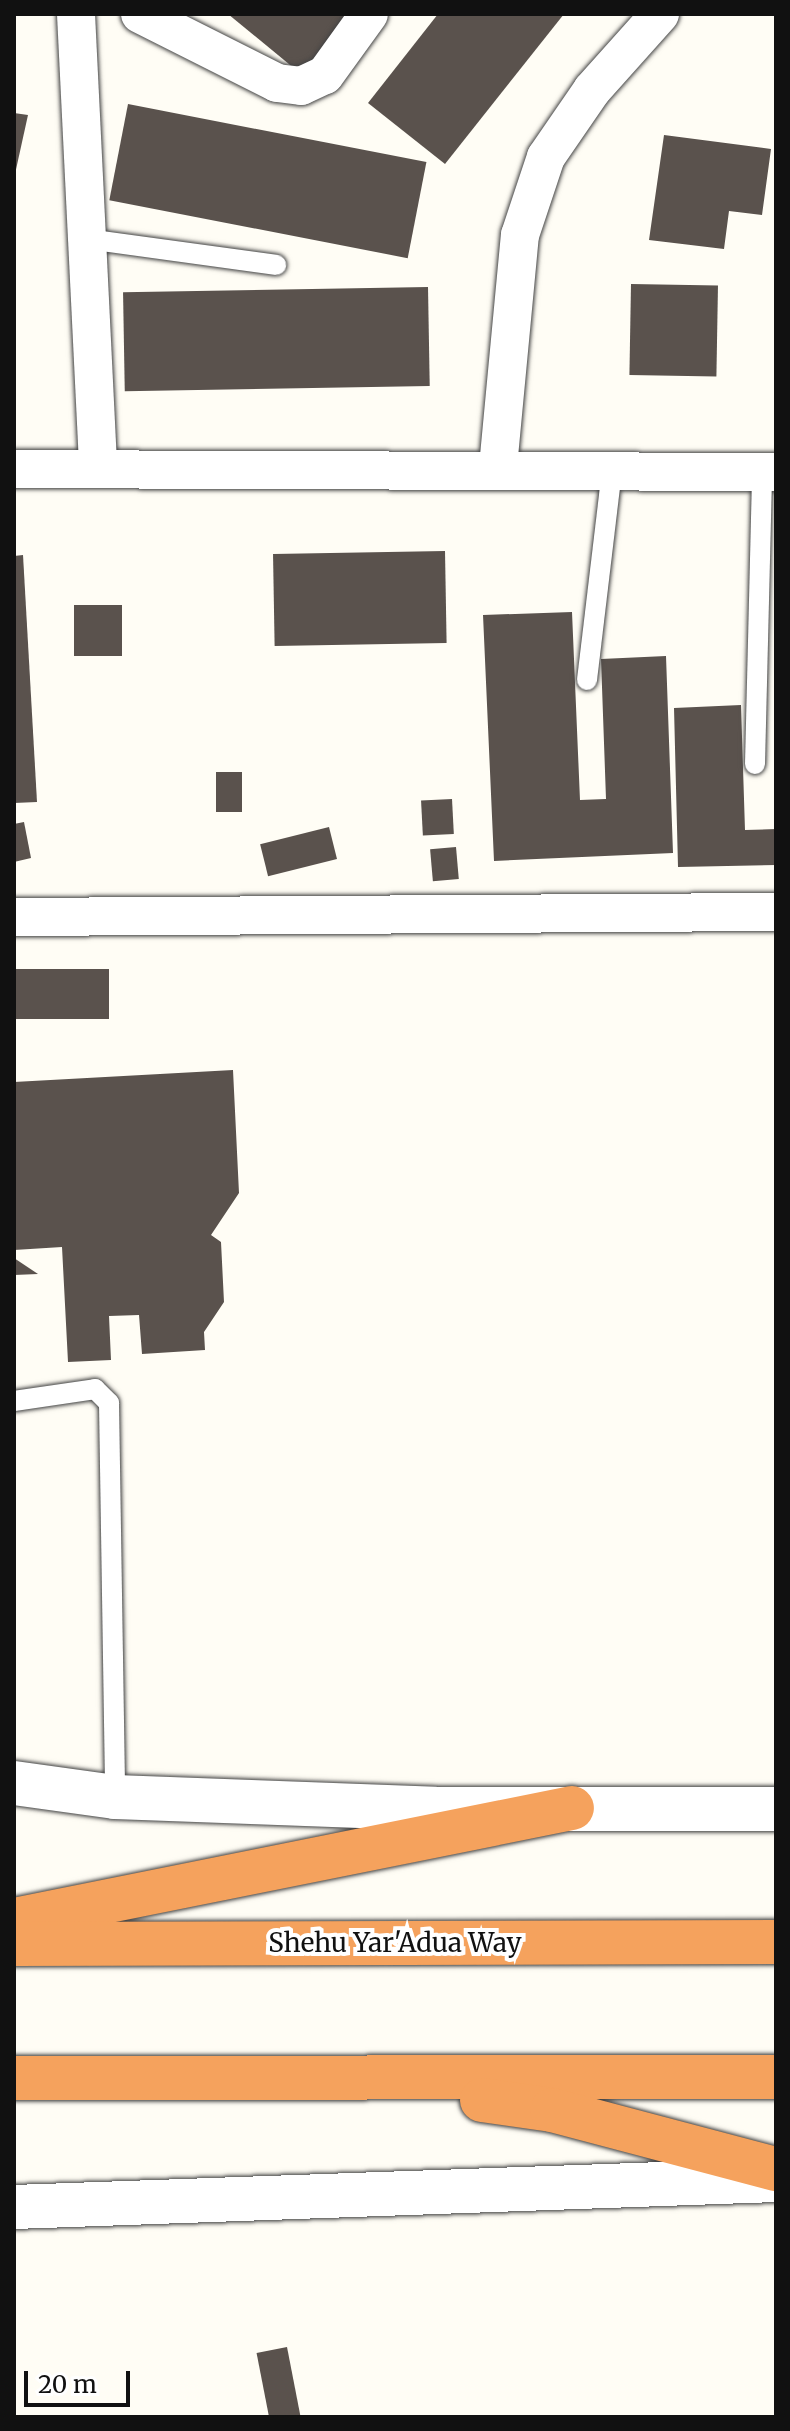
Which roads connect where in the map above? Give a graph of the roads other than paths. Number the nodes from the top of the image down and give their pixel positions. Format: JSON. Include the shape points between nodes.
{"nodes":[{"id":1,"x":76,"y":14,"type":"edge"},
{"id":2,"x":140,"y":14,"type":"edge"},
{"id":3,"x":369,"y":14,"type":"edge"},
{"id":4,"x":660,"y":14,"type":"edge"},
{"id":5,"x":87,"y":239,"type":"junction"},
{"id":6,"x":276,"y":265,"type":"dead end"},
{"id":7,"x":498,"y":467,"type":"junction"},
{"id":8,"x":98,"y":468,"type":"junction"},
{"id":9,"x":14,"y":469,"type":"edge"},
{"id":10,"x":612,"y":470,"type":"junction"},
{"id":11,"x":769,"y":472,"type":"edge"},
{"id":12,"x":587,"y":680,"type":"dead end"},
{"id":13,"x":755,"y":764,"type":"dead end"},
{"id":14,"x":776,"y":912,"type":"edge"},
{"id":15,"x":14,"y":917,"type":"edge"},
{"id":16,"x":14,"y":1401,"type":"edge"},
{"id":17,"x":14,"y":1783,"type":"edge"},
{"id":18,"x":115,"y":1797,"type":"junction"},
{"id":19,"x":572,"y":1808,"type":"junction"},
{"id":20,"x":776,"y":1809,"type":"edge"},
{"id":21,"x":14,"y":1920,"type":"edge"},
{"id":22,"x":776,"y":1942,"type":"edge"},
{"id":23,"x":14,"y":1944,"type":"edge"},
{"id":24,"x":776,"y":2077,"type":"edge"},
{"id":25,"x":14,"y":2078,"type":"edge"},
{"id":26,"x":144,"y":2078,"type":"junction"},
{"id":27,"x":776,"y":2169,"type":"edge"},
{"id":28,"x":776,"y":2180,"type":"edge"},
{"id":29,"x":14,"y":2207,"type":"edge"}],
"edges":[{"from":1,"to":5,"type":"street"},
{"from":2,"to":3,"type":"street","via":[[277,83],[301,86],[325,75]]},
{"from":4,"to":7,"type":"street","via":[[592,90],[546,157],[520,235]]},
{"from":5,"to":6,"type":"lane"},
{"from":5,"to":8,"type":"street"},
{"from":7,"to":8,"type":"street"},
{"from":7,"to":10,"type":"street"},
{"from":8,"to":9,"type":"street"},
{"from":10,"to":11,"type":"street"},
{"from":10,"to":12,"type":"lane"},
{"from":11,"to":13,"type":"lane"},
{"from":14,"to":15,"type":"street"},
{"from":16,"to":18,"type":"lane","via":[[95,1389],[109,1403]]},
{"from":17,"to":18,"type":"street"},
{"from":18,"to":19,"type":"street"},
{"from":19,"to":20,"type":"street"},
{"from":19,"to":21,"type":"highway"},
{"from":22,"to":23,"type":"highway","name":"Shehu Yar'Adua Way"},
{"from":24,"to":26,"type":"highway"},
{"from":25,"to":26,"type":"highway"},
{"from":26,"to":27,"type":"highway","via":[[506,2102]]},
{"from":28,"to":29,"type":"street"}]}
